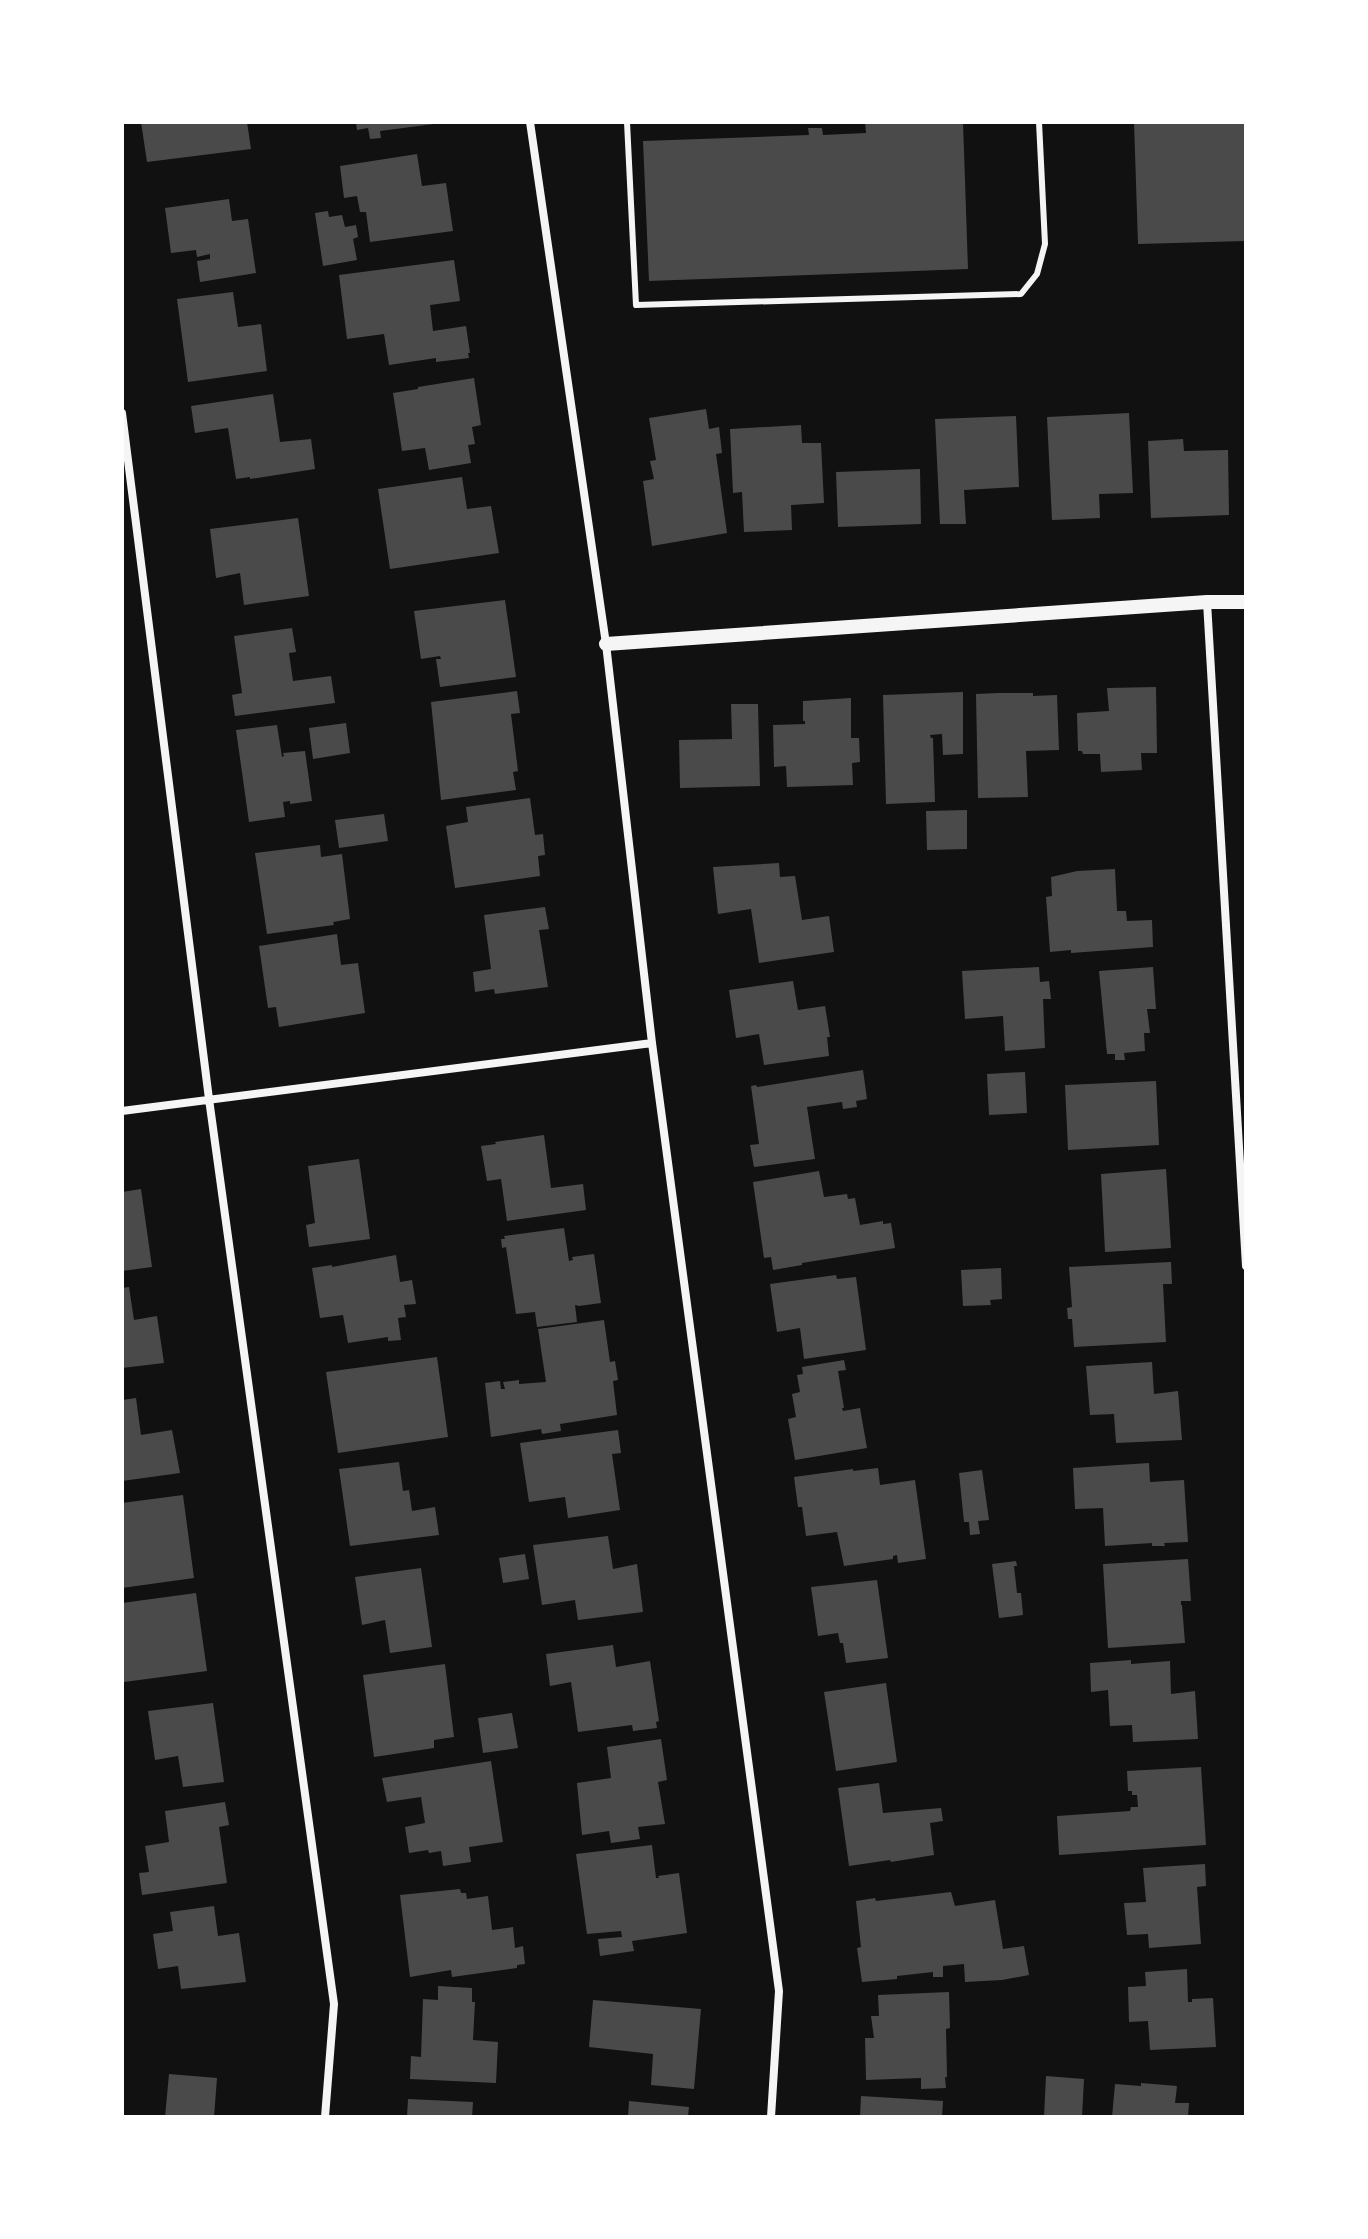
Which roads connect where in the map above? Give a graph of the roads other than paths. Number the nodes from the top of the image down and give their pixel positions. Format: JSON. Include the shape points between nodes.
{"nodes":[{"id":1,"x":530,"y":122,"type":"edge"},
{"id":2,"x":627,"y":122,"type":"edge"},
{"id":3,"x":1039,"y":122,"type":"edge"},
{"id":4,"x":122,"y":413,"type":"edge"},
{"id":5,"x":1207,"y":602,"type":"junction"},
{"id":6,"x":1246,"y":602,"type":"edge"},
{"id":7,"x":606,"y":644,"type":"junction"},
{"id":8,"x":652,"y":1043,"type":"junction"},
{"id":9,"x":209,"y":1099,"type":"junction"},
{"id":10,"x":122,"y":1111,"type":"edge"},
{"id":11,"x":1246,"y":1266,"type":"edge"},
{"id":12,"x":325,"y":2117,"type":"edge"},
{"id":13,"x":771,"y":2117,"type":"edge"}],
"edges":[{"from":1,"to":7,"type":"street"},
{"from":2,"to":3,"type":"lane","via":[[636,305],[1021,294],[1037,274],[1045,244]]},
{"from":4,"to":9,"type":"street"},
{"from":5,"to":6,"type":"street"},
{"from":5,"to":7,"type":"street"},
{"from":5,"to":11,"type":"street"},
{"from":7,"to":8,"type":"street"},
{"from":8,"to":9,"type":"street"},
{"from":8,"to":13,"type":"street","via":[[779,1991]]},
{"from":9,"to":10,"type":"street"},
{"from":9,"to":12,"type":"street","via":[[334,2004]]}]}
